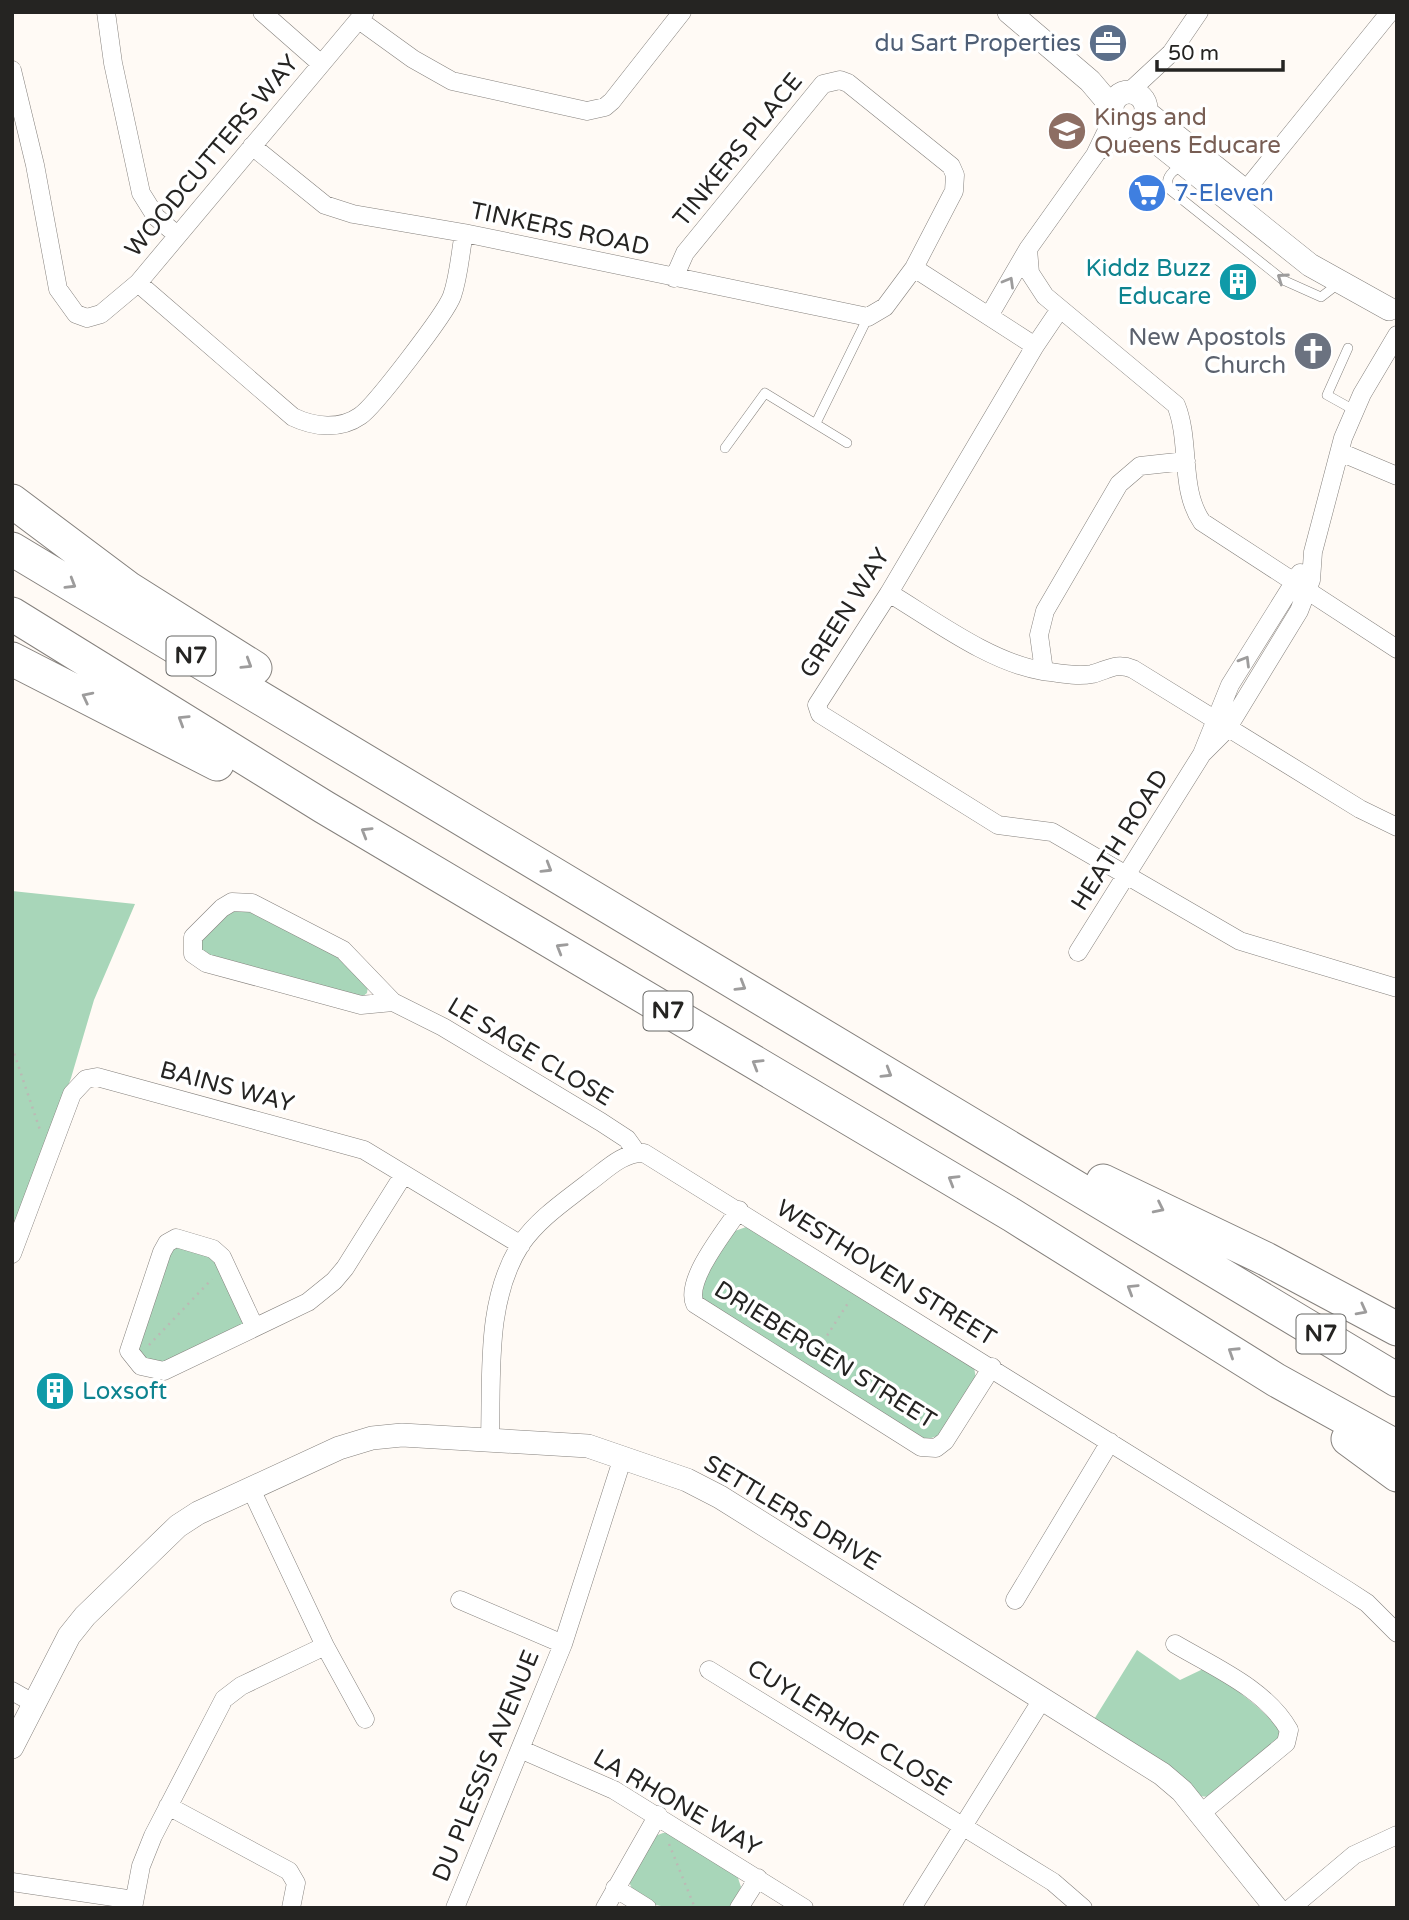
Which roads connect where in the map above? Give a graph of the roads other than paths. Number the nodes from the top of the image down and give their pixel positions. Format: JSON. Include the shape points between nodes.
{"nodes":[{"id":1,"x":106,"y":12,"type":"edge"},
{"id":2,"x":262,"y":12,"type":"edge"},
{"id":3,"x":682,"y":12,"type":"edge"},
{"id":4,"x":1009,"y":12,"type":"edge"},
{"id":5,"x":1199,"y":12,"type":"edge"},
{"id":6,"x":1392,"y":15,"type":"edge"},
{"id":7,"x":362,"y":16,"type":"edge"},
{"id":8,"x":320,"y":63,"type":"junction"},
{"id":9,"x":12,"y":70,"type":"edge"},
{"id":10,"x":1129,"y":109,"type":"junction"},
{"id":11,"x":252,"y":146,"type":"junction"},
{"id":12,"x":1198,"y":164,"type":"junction"},
{"id":13,"x":1240,"y":197,"type":"junction"},
{"id":14,"x":464,"y":233,"type":"junction"},
{"id":15,"x":177,"y":235,"type":"junction"},
{"id":16,"x":1028,"y":249,"type":"junction"},
{"id":17,"x":914,"y":268,"type":"junction"},
{"id":18,"x":1343,"y":277,"type":"junction"},
{"id":19,"x":674,"y":278,"type":"junction"},
{"id":20,"x":138,"y":283,"type":"junction"},
{"id":21,"x":1060,"y":309,"type":"junction"},
{"id":22,"x":1394,"y":312,"type":"edge"},
{"id":23,"x":872,"y":315,"type":"junction"},
{"id":24,"x":989,"y":316,"type":"junction"},
{"id":25,"x":1035,"y":346,"type":"junction"},
{"id":26,"x":1348,"y":348,"type":"dead end"},
{"id":27,"x":1354,"y":410,"type":"junction"},
{"id":28,"x":816,"y":422,"type":"junction"},
{"id":29,"x":847,"y":443,"type":"dead end"},
{"id":30,"x":725,"y":448,"type":"dead end"},
{"id":31,"x":1339,"y":452,"type":"junction"},
{"id":32,"x":1186,"y":461,"type":"junction"},
{"id":33,"x":1397,"y":476,"type":"edge"},
{"id":34,"x":12,"y":501,"type":"edge"},
{"id":35,"x":12,"y":549,"type":"edge"},
{"id":36,"x":1301,"y":587,"type":"junction"},
{"id":37,"x":889,"y":593,"type":"junction"},
{"id":38,"x":12,"y":614,"type":"edge"},
{"id":39,"x":1397,"y":649,"type":"edge"},
{"id":40,"x":12,"y":659,"type":"edge"},
{"id":41,"x":1044,"y":671,"type":"junction"},
{"id":42,"x":1220,"y":725,"type":"junction"},
{"id":43,"x":324,"y":807,"type":"junction"},
{"id":44,"x":1397,"y":827,"type":"edge"},
{"id":45,"x":488,"y":833,"type":"junction"},
{"id":46,"x":1128,"y":877,"type":"junction"},
{"id":47,"x":1078,"y":952,"type":"dead end"},
{"id":48,"x":1397,"y":988,"type":"edge"},
{"id":49,"x":393,"y":1002,"type":"junction"},
{"id":50,"x":921,"y":1094,"type":"junction"},
{"id":51,"x":637,"y":1153,"type":"junction"},
{"id":52,"x":404,"y":1174,"type":"junction"},
{"id":53,"x":739,"y":1210,"type":"junction"},
{"id":54,"x":521,"y":1244,"type":"junction"},
{"id":55,"x":12,"y":1255,"type":"edge"},
{"id":56,"x":254,"y":1326,"type":"junction"},
{"id":57,"x":1397,"y":1329,"type":"edge"},
{"id":58,"x":992,"y":1367,"type":"junction"},
{"id":59,"x":1276,"y":1380,"type":"junction"},
{"id":60,"x":1397,"y":1380,"type":"edge"},
{"id":61,"x":490,"y":1438,"type":"junction"},
{"id":62,"x":1110,"y":1442,"type":"junction"},
{"id":63,"x":1397,"y":1447,"type":"edge"},
{"id":64,"x":623,"y":1457,"type":"junction"},
{"id":65,"x":1397,"y":1475,"type":"edge"},
{"id":66,"x":251,"y":1489,"type":"junction"},
{"id":67,"x":460,"y":1600,"type":"dead end"},
{"id":68,"x":1015,"y":1600,"type":"dead end"},
{"id":69,"x":1397,"y":1633,"type":"edge"},
{"id":70,"x":563,"y":1644,"type":"junction"},
{"id":71,"x":1175,"y":1644,"type":"dead end"},
{"id":72,"x":325,"y":1646,"type":"junction"},
{"id":73,"x":709,"y":1670,"type":"dead end"},
{"id":74,"x":12,"y":1692,"type":"edge"},
{"id":75,"x":1043,"y":1698,"type":"junction"},
{"id":76,"x":35,"y":1704,"type":"junction"},
{"id":77,"x":365,"y":1719,"type":"dead end"},
{"id":78,"x":12,"y":1747,"type":"edge"},
{"id":79,"x":520,"y":1749,"type":"junction"},
{"id":80,"x":168,"y":1806,"type":"junction"},
{"id":81,"x":1200,"y":1814,"type":"junction"},
{"id":82,"x":658,"y":1815,"type":"junction"},
{"id":83,"x":962,"y":1827,"type":"junction"},
{"id":84,"x":1397,"y":1835,"type":"edge"},
{"id":85,"x":758,"y":1878,"type":"junction"},
{"id":86,"x":12,"y":1882,"type":"edge"},
{"id":87,"x":615,"y":1888,"type":"junction"},
{"id":88,"x":134,"y":1904,"type":"edge"},
{"id":89,"x":291,"y":1908,"type":"edge"},
{"id":90,"x":455,"y":1908,"type":"edge"},
{"id":91,"x":605,"y":1908,"type":"edge"},
{"id":92,"x":647,"y":1908,"type":"edge"},
{"id":93,"x":738,"y":1908,"type":"edge"},
{"id":94,"x":804,"y":1908,"type":"edge"},
{"id":95,"x":912,"y":1908,"type":"edge"},
{"id":96,"x":1083,"y":1908,"type":"edge"},
{"id":97,"x":1276,"y":1908,"type":"edge"},
{"id":98,"x":1290,"y":1908,"type":"edge"}],
"edges":[{"from":1,"to":15,"type":"street","via":[[141,193],[156,217]]},
{"from":2,"to":8,"type":"street"},
{"from":3,"to":7,"type":"street","via":[[612,101],[587,111],[452,81],[413,59]]},
{"from":4,"to":10,"type":"street"},
{"from":5,"to":10,"type":"street"},
{"from":6,"to":13,"type":"street"},
{"from":7,"to":8,"type":"street","name":"WOODCUTTERS WAY"},
{"from":8,"to":11,"type":"street","name":"WOODCUTTERS WAY"},
{"from":9,"to":20,"type":"street","name":"WOODCUTTERS WAY","via":[[58,289],[76,314],[87,318],[101,314]]},
{"from":10,"to":12,"type":"street"},
{"from":10,"to":16,"type":"street"},
{"from":11,"to":14,"type":"street","name":"TINKERS ROAD","via":[[331,208]]},
{"from":11,"to":15,"type":"street","name":"WOODCUTTERS WAY"},
{"from":12,"to":13,"type":"street"},
{"from":18,"to":12,"type":"lane","one_way":true,"via":[[1321,298],[1283,280],[1169,189],[1171,174]]},
{"from":13,"to":18,"type":"street"},
{"from":14,"to":19,"type":"street","name":"TINKERS ROAD"},
{"from":14,"to":20,"type":"street","via":[[451,299],[438,320],[364,413],[327,426],[293,417]]},
{"from":15,"to":20,"type":"street","name":"WOODCUTTERS WAY"},
{"from":16,"to":21,"type":"street","via":[[1036,286]]},
{"from":24,"to":16,"type":"street","one_way":true},
{"from":17,"to":19,"type":"street","name":"TINKERS PLACE","via":[[951,199],[955,175],[951,166],[840,80],[816,89],[685,253]]},
{"from":17,"to":23,"type":"street","name":"TINKERS PLACE"},
{"from":17,"to":24,"type":"street"},
{"from":18,"to":22,"type":"street"},
{"from":19,"to":23,"type":"street","name":"TINKERS ROAD"},
{"from":21,"to":25,"type":"street","name":"GREEN WAY"},
{"from":21,"to":32,"type":"street","via":[[1176,405]]},
{"from":22,"to":27,"type":"street","name":"HEATH ROAD","via":[[1378,363]]},
{"from":23,"to":28,"type":"lane"},
{"from":24,"to":25,"type":"street"},
{"from":25,"to":37,"type":"street","name":"GREEN WAY"},
{"from":26,"to":27,"type":"lane","via":[[1327,395]]},
{"from":27,"to":31,"type":"street","name":"HEATH ROAD"},
{"from":28,"to":29,"type":"lane"},
{"from":28,"to":30,"type":"lane","via":[[762,393]]},
{"from":31,"to":33,"type":"street"},
{"from":31,"to":36,"type":"street","name":"HEATH ROAD"},
{"from":32,"to":36,"type":"street","via":[[1191,499],[1202,522]]},
{"from":32,"to":41,"type":"street","via":[[1140,466],[1119,484],[1045,611],[1039,635]]},
{"from":34,"to":45,"type":"highway","one_way":true,"via":[[128,588],[473,807],[484,818]]},
{"from":35,"to":45,"type":"highway","number":"N7","one_way":true},
{"from":36,"to":39,"type":"street"},
{"from":36,"to":42,"type":"street","name":"HEATH ROAD","via":[[1230,685]]},
{"from":37,"to":41,"type":"street","via":[[1001,658]]},
{"from":37,"to":46,"type":"street","name":"GREEN WAY","via":[[819,700],[820,714],[998,825],[1052,832]]},
{"from":43,"to":38,"type":"highway","number":"N7","one_way":true},
{"from":43,"to":40,"type":"highway","one_way":true,"via":[[308,809],[291,803]]},
{"from":41,"to":42,"type":"street","via":[[1092,674],[1124,665]]},
{"from":42,"to":44,"type":"street"},
{"from":42,"to":46,"type":"street","name":"HEATH ROAD"},
{"from":59,"to":43,"type":"highway","number":"N7","one_way":true,"via":[[1012,1215]]},
{"from":45,"to":50,"type":"highway","number":"N7","one_way":true},
{"from":46,"to":47,"type":"street","name":"HEATH ROAD"},
{"from":46,"to":48,"type":"street","via":[[1247,944]]},
{"from":49,"to":49,"type":"street","name":"LE SAGE CLOSE","via":[[343,950],[251,903],[232,902],[192,937],[193,954],[206,963],[361,1005]]},
{"from":49,"to":51,"type":"street","name":"LE SAGE CLOSE","via":[[601,1122],[627,1139]]},
{"from":50,"to":57,"type":"highway","one_way":true,"via":[[1266,1259]]},
{"from":50,"to":60,"type":"highway","number":"N7"},
{"from":51,"to":53,"type":"street","name":"WESTHOVEN STREET","via":[[650,1155]]},
{"from":51,"to":54,"type":"street","via":[[623,1157],[563,1201]]},
{"from":52,"to":54,"type":"street","name":"BAINS WAY"},
{"from":52,"to":55,"type":"street","name":"BAINS WAY","via":[[352,1146],[97,1077],[86,1079],[79,1084]]},
{"from":52,"to":56,"type":"street","via":[[334,1281],[307,1302]]},
{"from":53,"to":58,"type":"street","name":"WESTHOVEN STREET"},
{"from":53,"to":58,"type":"street","name":"DRIEBERGEN STREET","via":[[697,1276],[693,1300],[699,1309],[803,1374],[928,1450],[945,1441]]},
{"from":54,"to":61,"type":"street","via":[[504,1277],[496,1307]]},
{"from":56,"to":56,"type":"street","via":[[226,1264],[213,1249],[180,1238],[167,1243],[130,1345],[135,1361],[148,1370],[164,1370]]},
{"from":58,"to":62,"type":"street","name":"WESTHOVEN STREET"},
{"from":59,"to":63,"type":"highway","number":"N7"},
{"from":59,"to":65,"type":"highway"},
{"from":61,"to":64,"type":"street","name":"SETTLERS DRIVE","via":[[588,1446]]},
{"from":61,"to":66,"type":"street","name":"SETTLERS DRIVE","via":[[372,1438],[339,1448]]},
{"from":62,"to":68,"type":"street"},
{"from":62,"to":69,"type":"street","name":"WESTHOVEN STREET","via":[[1347,1590]]},
{"from":64,"to":70,"type":"street","name":"DU PLESSIS AVENUE"},
{"from":64,"to":75,"type":"street","name":"SETTLERS DRIVE","via":[[710,1491]]},
{"from":66,"to":72,"type":"street"},
{"from":66,"to":76,"type":"street","name":"SETTLERS DRIVE","via":[[178,1527],[85,1616],[69,1636]]},
{"from":67,"to":70,"type":"street","name":"DU PLESSIS AVENUE"},
{"from":70,"to":79,"type":"street","name":"DU PLESSIS AVENUE"},
{"from":71,"to":81,"type":"street","via":[[1246,1686],[1289,1730],[1286,1743]]},
{"from":72,"to":77,"type":"street"},
{"from":72,"to":80,"type":"street","via":[[241,1686],[224,1699]]},
{"from":73,"to":83,"type":"street","name":"CUYLERHOF CLOSE"},
{"from":74,"to":76,"type":"street"},
{"from":75,"to":81,"type":"street","name":"SETTLERS DRIVE","via":[[1162,1774]]},
{"from":75,"to":83,"type":"street"},
{"from":76,"to":78,"type":"street","name":"SETTLERS DRIVE"},
{"from":79,"to":82,"type":"street","name":"LA RHONE WAY","via":[[614,1790]]},
{"from":79,"to":90,"type":"street","name":"DU PLESSIS AVENUE"},
{"from":80,"to":88,"type":"street","via":[[145,1856]]},
{"from":80,"to":89,"type":"street","via":[[289,1871],[296,1883]]},
{"from":81,"to":97,"type":"street","name":"SETTLERS DRIVE"},
{"from":82,"to":85,"type":"street","name":"LA RHONE WAY"},
{"from":82,"to":87,"type":"street"},
{"from":83,"to":95,"type":"street"},
{"from":83,"to":96,"type":"street","name":"CUYLERHOF CLOSE","via":[[1054,1882]]},
{"from":84,"to":98,"type":"street","via":[[1354,1855]]},
{"from":85,"to":93,"type":"street"},
{"from":85,"to":94,"type":"street","name":"LA RHONE WAY"},
{"from":86,"to":88,"type":"street"},
{"from":87,"to":91,"type":"street"},
{"from":87,"to":92,"type":"street"}]}
